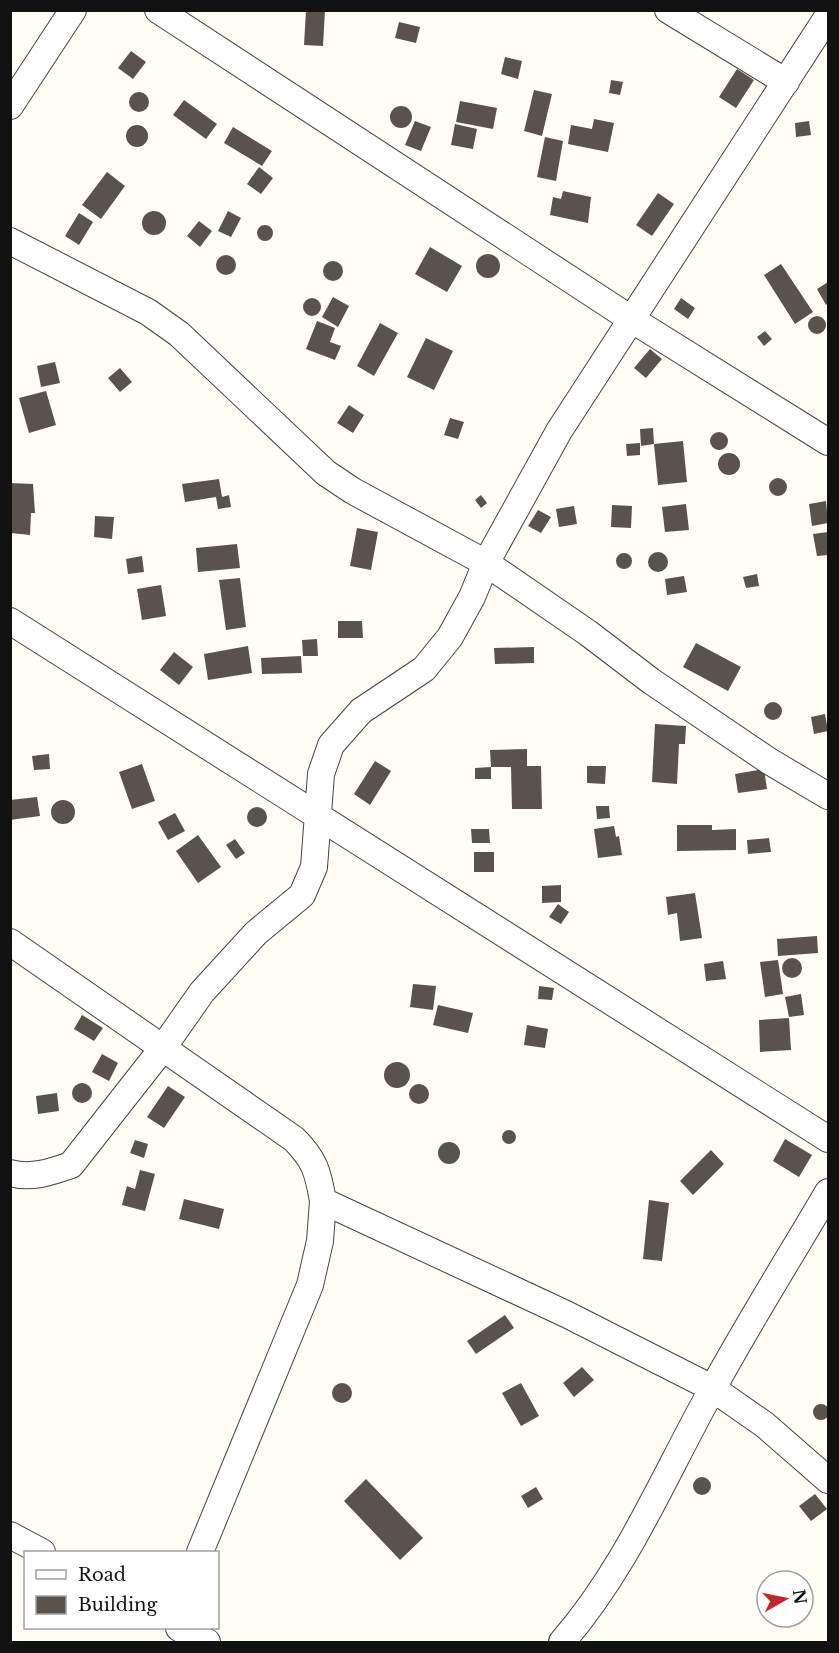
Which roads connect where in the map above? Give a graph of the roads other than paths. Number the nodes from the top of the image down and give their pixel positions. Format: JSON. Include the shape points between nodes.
{"nodes":[{"id":1,"x":73,"y":10,"type":"edge"},
{"id":2,"x":158,"y":10,"type":"edge"},
{"id":3,"x":668,"y":10,"type":"edge"},
{"id":4,"x":828,"y":16,"type":"edge"},
{"id":5,"x":786,"y":82,"type":"junction"},
{"id":6,"x":10,"y":106,"type":"edge"},
{"id":7,"x":10,"y":241,"type":"edge"},
{"id":8,"x":631,"y":320,"type":"junction"},
{"id":9,"x":828,"y":442,"type":"edge"},
{"id":10,"x":486,"y":563,"type":"junction"},
{"id":11,"x":10,"y":621,"type":"edge"},
{"id":12,"x":828,"y":796,"type":"edge"},
{"id":13,"x":316,"y":813,"type":"junction"},
{"id":14,"x":10,"y":942,"type":"edge"},
{"id":15,"x":162,"y":1048,"type":"junction"},
{"id":16,"x":828,"y":1139,"type":"edge"},
{"id":17,"x":10,"y":1173,"type":"edge"},
{"id":18,"x":828,"y":1192,"type":"edge"},
{"id":19,"x":323,"y":1201,"type":"junction"},
{"id":20,"x":712,"y":1388,"type":"junction"},
{"id":21,"x":828,"y":1480,"type":"edge"},
{"id":22,"x":10,"y":1535,"type":"edge"},
{"id":23,"x":40,"y":1551,"type":"edge"},
{"id":24,"x":200,"y":1551,"type":"edge"},
{"id":25,"x":182,"y":1629,"type":"edge"},
{"id":26,"x":207,"y":1642,"type":"edge"},
{"id":27,"x":562,"y":1642,"type":"edge"}],
"edges":[{"from":1,"to":6,"type":"street"},
{"from":2,"to":8,"type":"street"},
{"from":3,"to":5,"type":"street"},
{"from":4,"to":5,"type":"street"},
{"from":5,"to":8,"type":"street"},
{"from":7,"to":10,"type":"street","via":[[156,318],[218,369],[326,473]]},
{"from":8,"to":9,"type":"street"},
{"from":8,"to":10,"type":"street","via":[[559,431]]},
{"from":10,"to":12,"type":"street","via":[[660,688]]},
{"from":10,"to":13,"type":"street","via":[[450,637],[424,669],[361,711],[332,744],[321,774]]},
{"from":11,"to":13,"type":"street"},
{"from":13,"to":15,"type":"street","via":[[314,867],[302,895],[256,933],[202,992]]},
{"from":13,"to":16,"type":"street"},
{"from":14,"to":15,"type":"street"},
{"from":15,"to":17,"type":"street","via":[[71,1165],[49,1173]]},
{"from":15,"to":19,"type":"street","via":[[294,1139],[311,1156]]},
{"from":18,"to":20,"type":"street"},
{"from":19,"to":20,"type":"street","via":[[566,1314]]},
{"from":19,"to":24,"type":"street","via":[[320,1241],[310,1285]]},
{"from":20,"to":21,"type":"street","via":[[765,1425]]},
{"from":20,"to":27,"type":"street","via":[[632,1545]]},
{"from":22,"to":23,"type":"street"},
{"from":25,"to":26,"type":"street"}]}
